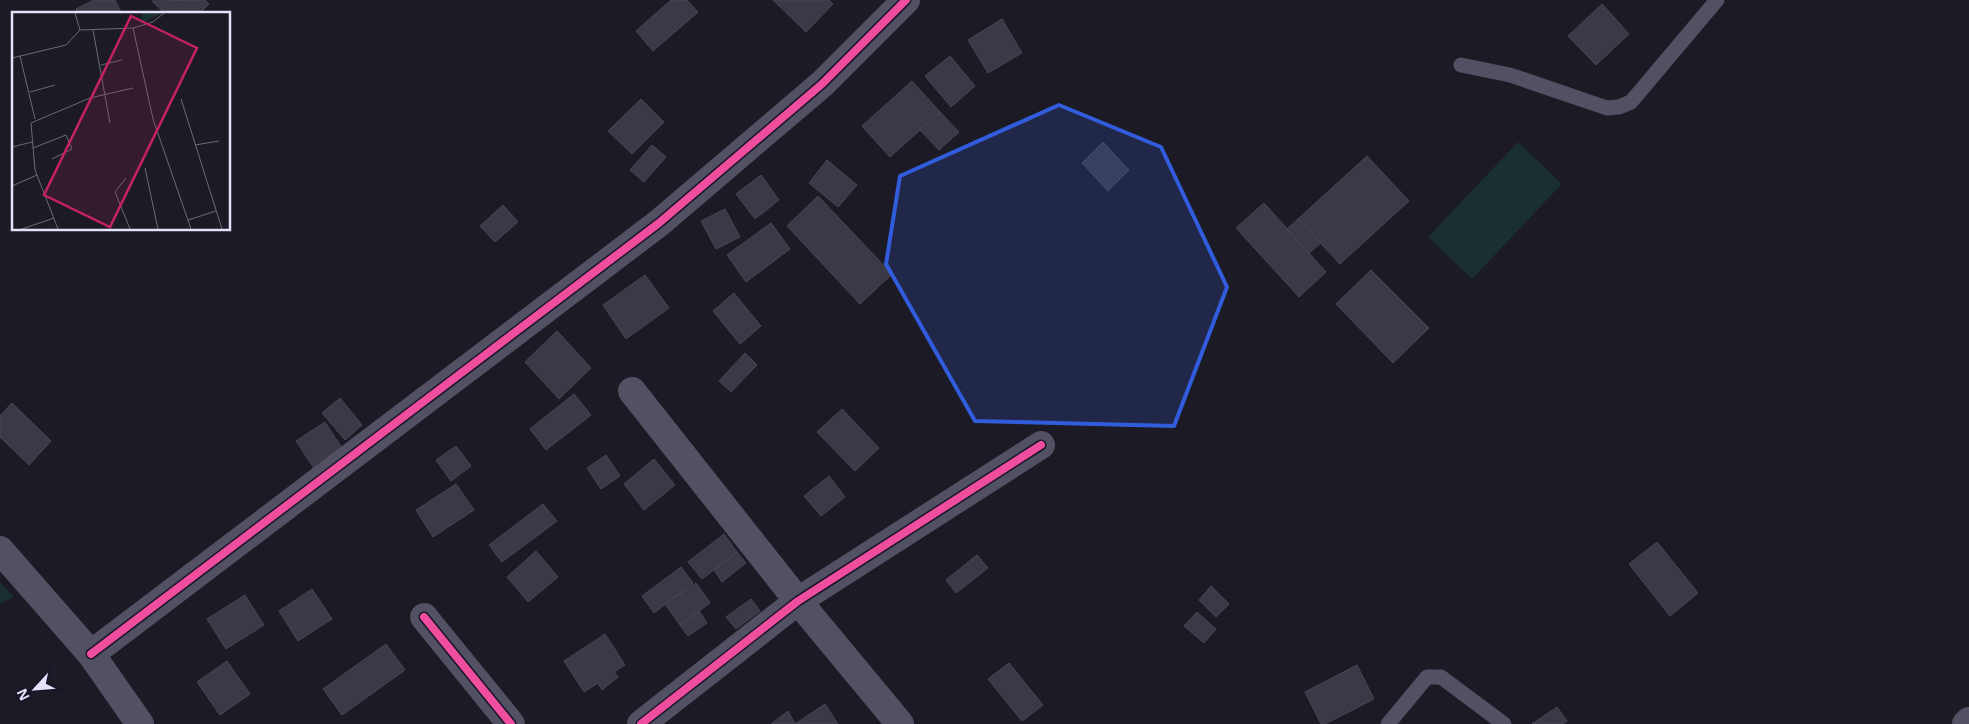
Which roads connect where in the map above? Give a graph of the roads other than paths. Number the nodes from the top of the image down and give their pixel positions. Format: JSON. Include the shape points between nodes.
{"nodes":[{"id":1,"x":906,"y":0,"type":"edge"},
{"id":2,"x":1717,"y":0,"type":"edge"},
{"id":3,"x":1461,"y":65,"type":"dead end"},
{"id":4,"x":632,"y":391,"type":"dead end"},
{"id":5,"x":1040,"y":445,"type":"dead end"},
{"id":6,"x":0,"y":550,"type":"edge"},
{"id":7,"x":798,"y":601,"type":"junction"},
{"id":8,"x":424,"y":617,"type":"dead end"},
{"id":9,"x":91,"y":654,"type":"junction"},
{"id":10,"x":1969,"y":721,"type":"edge"},
{"id":11,"x":140,"y":724,"type":"edge"},
{"id":12,"x":511,"y":724,"type":"edge"},
{"id":13,"x":641,"y":724,"type":"edge"},
{"id":14,"x":900,"y":724,"type":"edge"},
{"id":15,"x":1388,"y":724,"type":"edge"},
{"id":16,"x":1504,"y":724,"type":"edge"},
{"id":17,"x":1966,"y":724,"type":"edge"}],
"edges":[{"from":1,"to":9,"type":"street","via":[[822,84],[659,223]]},
{"from":2,"to":3,"type":"lane","via":[[1631,102],[1619,107],[1607,108],[1510,75]]},
{"from":4,"to":7,"type":"street"},
{"from":5,"to":7,"type":"street"},
{"from":6,"to":9,"type":"street"},
{"from":7,"to":13,"type":"street"},
{"from":7,"to":14,"type":"street"},
{"from":8,"to":12,"type":"street"},
{"from":9,"to":11,"type":"street"},
{"from":10,"to":17,"type":"street"},
{"from":15,"to":16,"type":"lane","via":[[1427,677],[1441,677]]}]}
